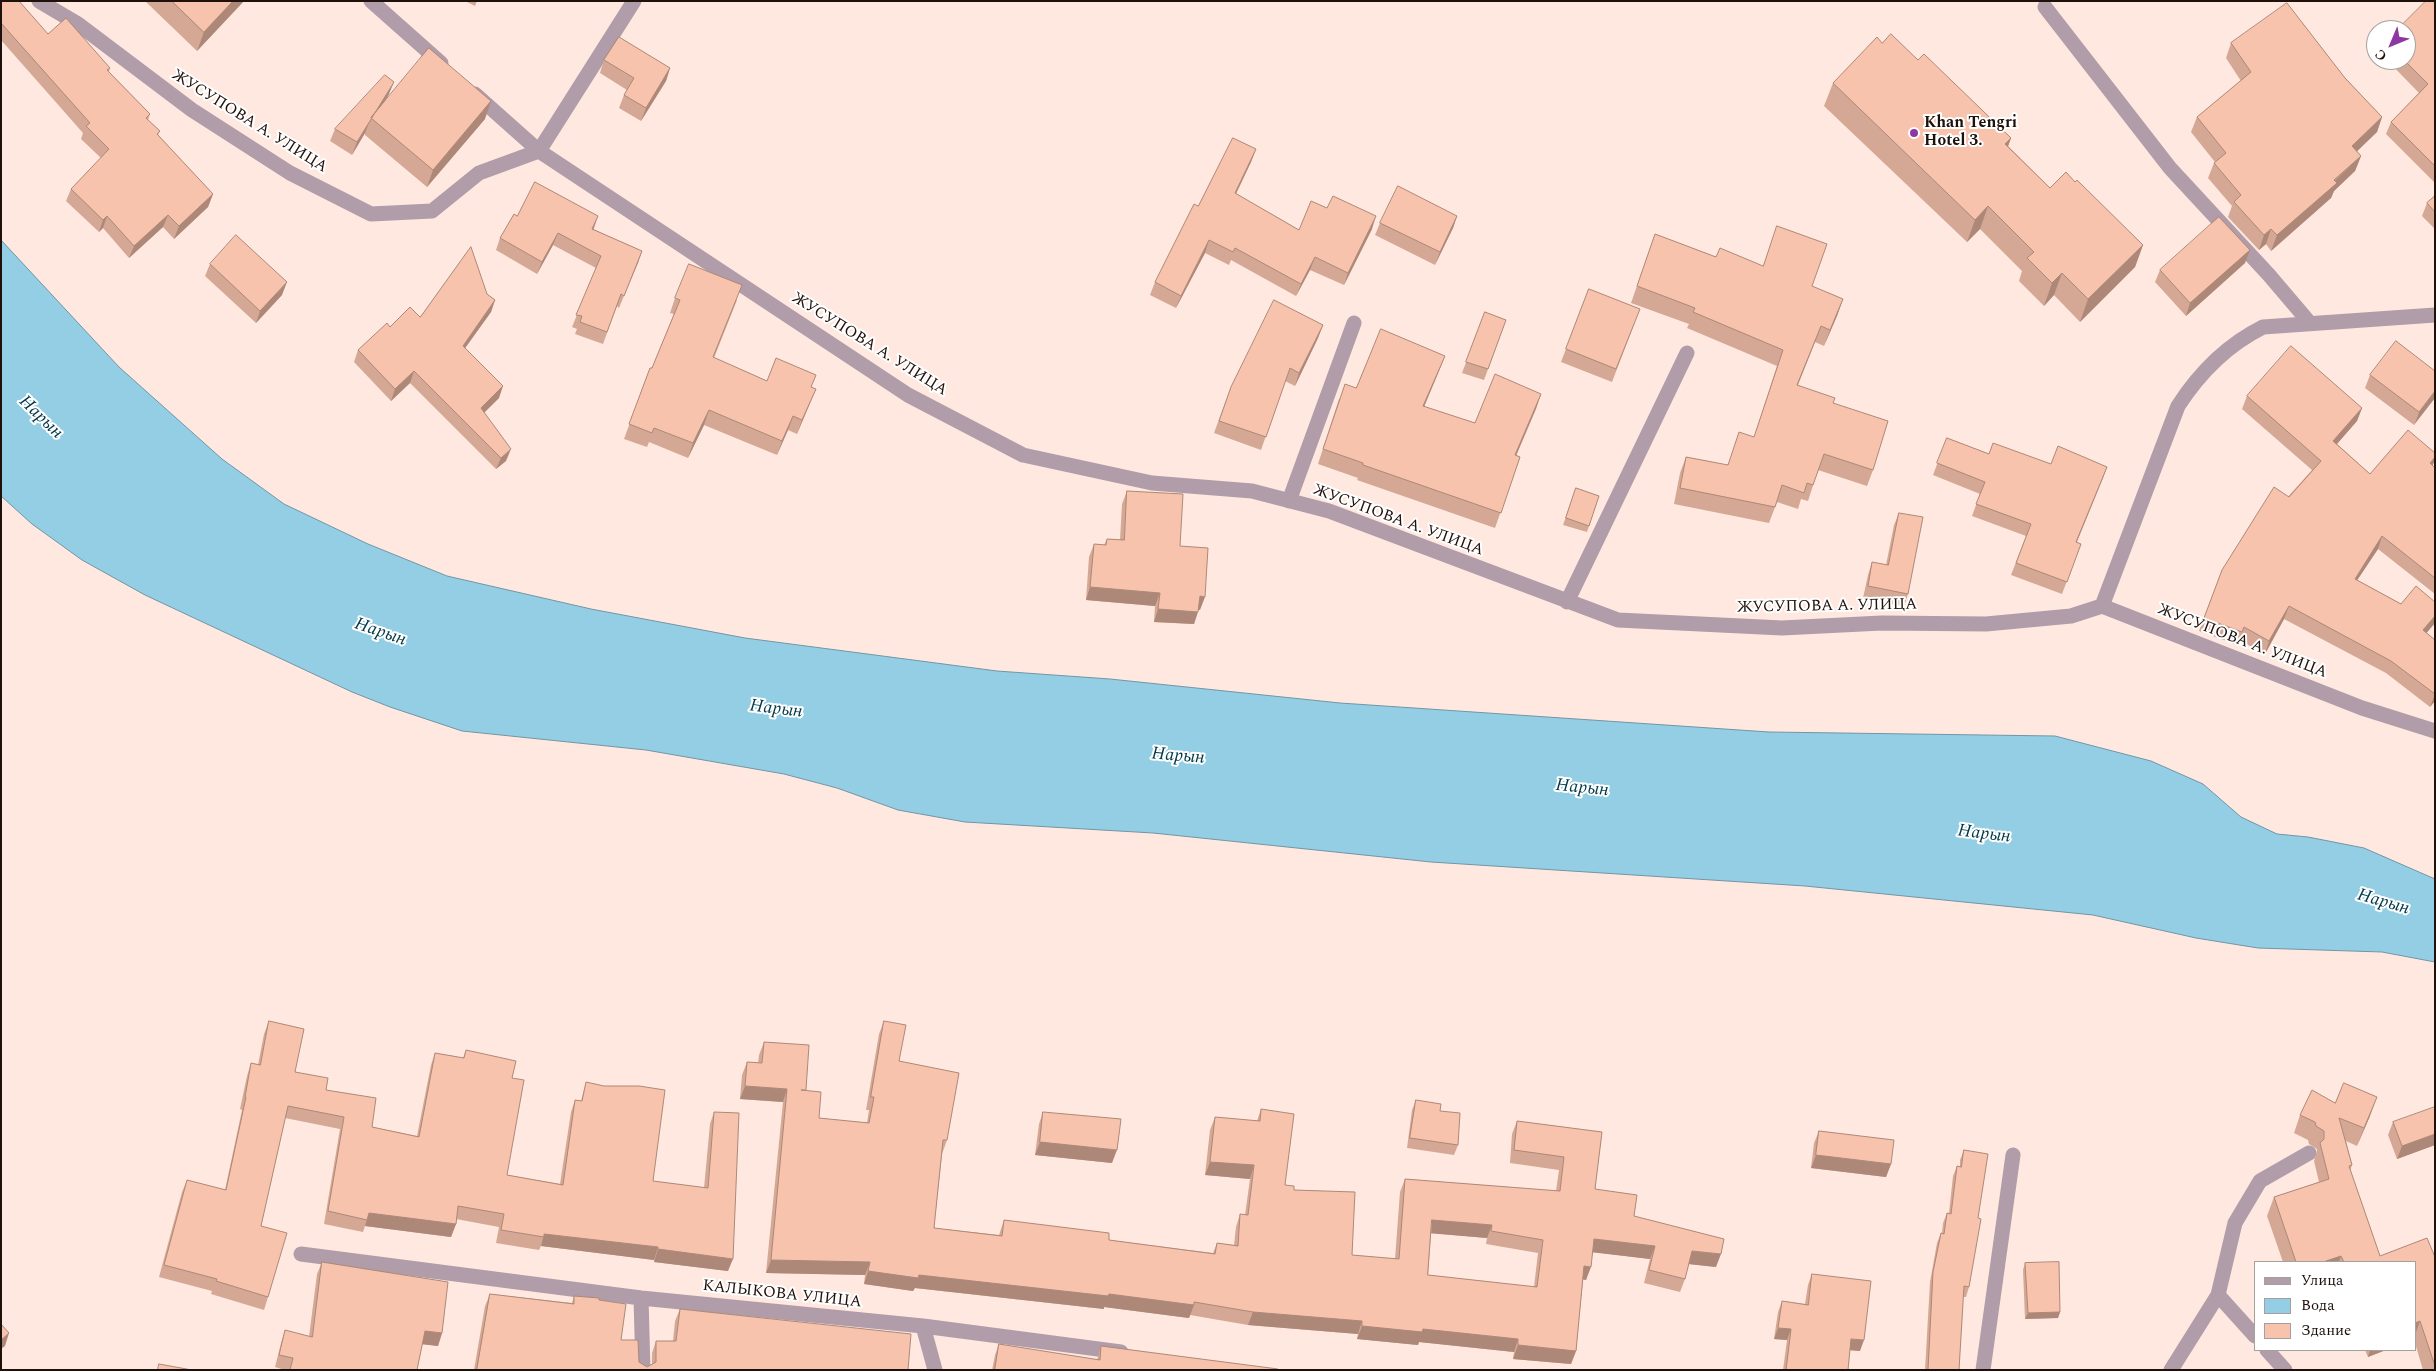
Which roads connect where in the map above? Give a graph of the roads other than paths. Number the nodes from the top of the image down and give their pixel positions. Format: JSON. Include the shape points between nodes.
{"nodes":[{"id":1,"x":39,"y":1,"type":"edge"},
{"id":2,"x":371,"y":1,"type":"edge"},
{"id":3,"x":634,"y":1,"type":"edge"},
{"id":4,"x":2044,"y":7,"type":"dead end"},
{"id":5,"x":452,"y":73,"type":"edge"},
{"id":6,"x":466,"y":86,"type":"edge"},
{"id":7,"x":539,"y":151,"type":"junction"},
{"id":8,"x":2433,"y":318,"type":"edge"},
{"id":9,"x":2309,"y":322,"type":"junction"},
{"id":10,"x":1354,"y":323,"type":"dead end"},
{"id":11,"x":1687,"y":354,"type":"dead end"},
{"id":12,"x":1289,"y":501,"type":"junction"},
{"id":13,"x":1567,"y":602,"type":"junction"},
{"id":14,"x":2102,"y":606,"type":"junction"},
{"id":15,"x":2435,"y":731,"type":"edge"},
{"id":16,"x":2309,"y":1154,"type":"dead end"},
{"id":17,"x":2013,"y":1155,"type":"dead end"},
{"id":18,"x":301,"y":1254,"type":"dead end"},
{"id":19,"x":2218,"y":1295,"type":"junction"},
{"id":20,"x":641,"y":1298,"type":"junction"},
{"id":21,"x":923,"y":1326,"type":"junction"},
{"id":22,"x":2254,"y":1335,"type":"edge"},
{"id":23,"x":2268,"y":1351,"type":"edge"},
{"id":24,"x":1131,"y":1353,"type":"edge"},
{"id":25,"x":643,"y":1370,"type":"edge"},
{"id":26,"x":935,"y":1370,"type":"edge"},
{"id":27,"x":1983,"y":1370,"type":"edge"},
{"id":28,"x":2171,"y":1370,"type":"edge"},
{"id":29,"x":2284,"y":1370,"type":"edge"}],
"edges":[{"from":1,"to":7,"type":"street","name":"ЖУСУПОВА А. УЛИЦА","via":[[78,24],[192,110],[290,173],[371,214],[432,211],[479,173]]},
{"from":2,"to":5,"type":"street"},
{"from":3,"to":7,"type":"street"},
{"from":4,"to":9,"type":"street","via":[[2170,168]]},
{"from":6,"to":7,"type":"street"},
{"from":7,"to":12,"type":"street","name":"ЖУСУПОВА А. УЛИЦА","via":[[908,395],[1023,455],[1152,483],[1252,491]]},
{"from":8,"to":9,"type":"street"},
{"from":9,"to":14,"type":"street","via":[[2263,326],[2239,339],[2189,389],[2178,406]]},
{"from":10,"to":12,"type":"street"},
{"from":11,"to":13,"type":"street"},
{"from":12,"to":13,"type":"street","name":"ЖУСУПОВА А. УЛИЦА","via":[[1329,511]]},
{"from":13,"to":14,"type":"street","name":"ЖУСУПОВА А. УЛИЦА","via":[[1618,620],[1782,628],[1882,623],[1986,624],[2071,616]]},
{"from":14,"to":15,"type":"street","name":"ЖУСУПОВА А. УЛИЦА","via":[[2362,708]]},
{"from":16,"to":19,"type":"street","via":[[2260,1181],[2235,1223]]},
{"from":17,"to":27,"type":"street"},
{"from":18,"to":20,"type":"street","name":"КАЛЫКОВА УЛИЦА"},
{"from":19,"to":22,"type":"street"},
{"from":19,"to":28,"type":"street"},
{"from":20,"to":21,"type":"street","name":"КАЛЫКОВА УЛИЦА"},
{"from":20,"to":25,"type":"street"},
{"from":21,"to":24,"type":"street","name":"КАЛЫКОВА УЛИЦА"},
{"from":21,"to":26,"type":"street"},
{"from":23,"to":29,"type":"street"}]}
